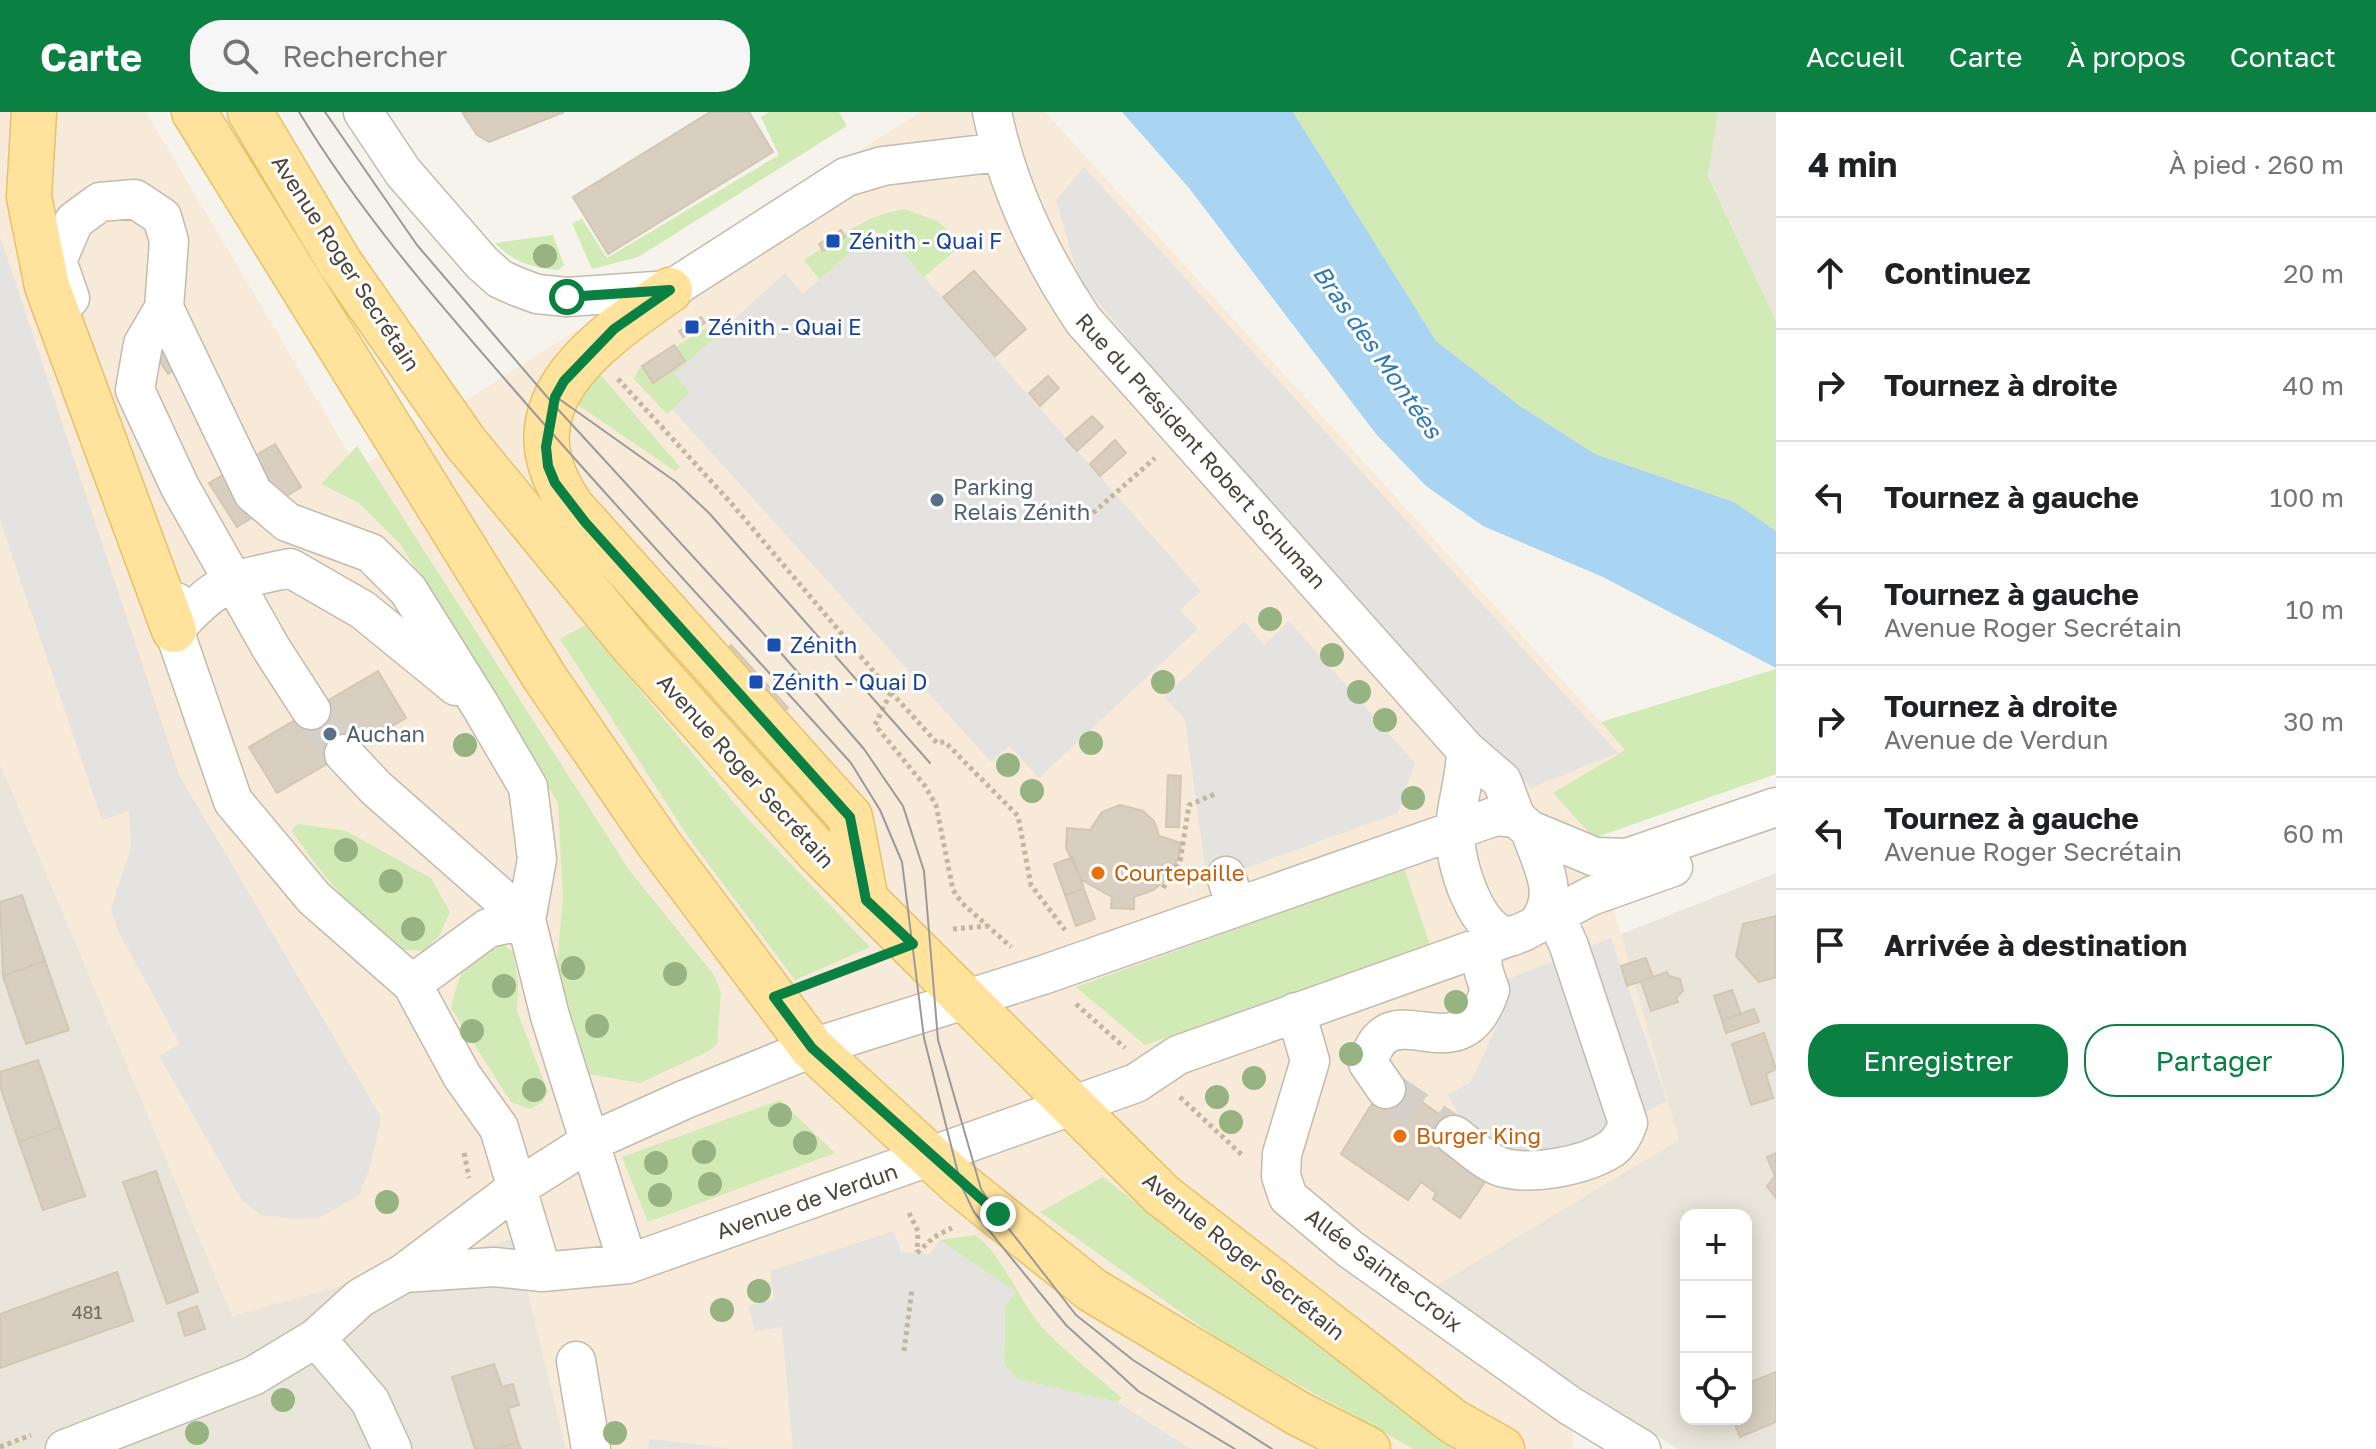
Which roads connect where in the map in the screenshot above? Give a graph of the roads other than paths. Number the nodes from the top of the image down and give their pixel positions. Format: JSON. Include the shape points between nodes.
{"nodes":[{"id":1,"x":34,"y":112,"type":"edge"},
{"id":2,"x":194,"y":112,"type":"edge"},
{"id":3,"x":250,"y":112,"type":"edge"},
{"id":4,"x":363,"y":112,"type":"edge"},
{"id":5,"x":992,"y":112,"type":"edge"},
{"id":6,"x":1000,"y":152,"type":"junction"},
{"id":7,"x":670,"y":290,"type":"junction"},
{"id":8,"x":164,"y":308,"type":"junction"},
{"id":9,"x":233,"y":580,"type":"junction"},
{"id":10,"x":174,"y":630,"type":"junction"},
{"id":11,"x":480,"y":705,"type":"junction"},
{"id":12,"x":311,"y":710,"type":"tunnel mouth"},
{"id":13,"x":1466,"y":750,"type":"junction"},
{"id":14,"x":344,"y":754,"type":"tunnel mouth"},
{"id":15,"x":1776,"y":807,"type":"edge"},
{"id":16,"x":1523,"y":824,"type":"junction"},
{"id":17,"x":1454,"y":829,"type":"junction"},
{"id":18,"x":1776,"y":829,"type":"edge"},
{"id":19,"x":866,"y":900,"type":"junction"},
{"id":20,"x":526,"y":920,"type":"junction"},
{"id":21,"x":1522,"y":931,"type":"junction"},
{"id":22,"x":412,"y":984,"type":"junction"},
{"id":23,"x":968,"y":1000,"type":"junction"},
{"id":24,"x":1296,"y":1012,"type":"junction"},
{"id":25,"x":812,"y":1048,"type":"junction"},
{"id":26,"x":1386,"y":1089,"type":"tunnel mouth"},
{"id":27,"x":1073,"y":1106,"type":"junction"},
{"id":28,"x":1454,"y":1135,"type":"tunnel mouth"},
{"id":29,"x":588,"y":1143,"type":"junction"},
{"id":30,"x":934,"y":1157,"type":"junction"},
{"id":31,"x":517,"y":1188,"type":"junction"},
{"id":32,"x":628,"y":1264,"type":"junction"},
{"id":33,"x":542,"y":1272,"type":"junction"},
{"id":34,"x":404,"y":1273,"type":"junction"},
{"id":35,"x":316,"y":1338,"type":"junction"},
{"id":36,"x":576,"y":1361,"type":"dead end"},
{"id":37,"x":385,"y":1444,"type":"edge"},
{"id":38,"x":65,"y":1449,"type":"edge"},
{"id":39,"x":591,"y":1449,"type":"edge"},
{"id":40,"x":1368,"y":1449,"type":"edge"},
{"id":41,"x":1502,"y":1449,"type":"edge"},
{"id":42,"x":1641,"y":1449,"type":"edge"}],
"edges":[{"from":1,"to":10,"type":"main road","via":[[29,197],[47,286]]},
{"from":2,"to":25,"type":"main road","via":[[545,678],[659,844]]},
{"from":3,"to":19,"type":"main road","name":"Avenue Roger Secrétain","via":[[340,263],[465,442],[633,646]]},
{"from":4,"to":7,"type":"street","via":[[403,172],[500,279],[537,294],[567,297]]},
{"from":5,"to":6,"type":"street","name":"Rue du Président Robert Schuman"},
{"from":6,"to":7,"type":"street","via":[[883,166],[846,177]]},
{"from":6,"to":13,"type":"street","name":"Rue du Président Robert Schuman","via":[[1051,271],[1083,320]]},
{"from":7,"to":19,"type":"main road","via":[[614,329],[564,381],[555,397],[548,466],[579,515],[850,817]]},
{"from":8,"to":9,"type":"street","via":[[143,344],[135,390],[180,487]]},
{"from":8,"to":10,"type":"street","via":[[169,241],[162,217],[135,199],[119,198],[100,202],[74,221],[57,261],[176,597]]},
{"from":8,"to":11,"type":"street","via":[[253,493],[287,522],[371,553],[408,590]]},
{"from":9,"to":10,"type":"street","via":[[207,594]]},
{"from":9,"to":11,"type":"street","via":[[290,568],[304,574],[363,610]]},
{"from":9,"to":12,"type":"street"},
{"from":10,"to":22,"type":"street","via":[[233,801],[314,898]]},
{"from":11,"to":20,"type":"street","via":[[528,787],[537,859]]},
{"from":13,"to":16,"type":"street","name":"Rue du Président Robert Schuman","via":[[1502,781]]},
{"from":13,"to":17,"type":"street"},
{"from":14,"to":20,"type":"street"},
{"from":15,"to":16,"type":"street","name":"Avenue de Verdun","via":[[1627,858],[1595,857]]},
{"from":16,"to":17,"type":"street","name":"Avenue de Verdun","via":[[1496,816]]},
{"from":16,"to":21,"type":"street","via":[[1552,894],[1548,911]]},
{"from":17,"to":21,"type":"street","via":[[1476,911],[1494,932]]},
{"from":17,"to":23,"type":"street","name":"Avenue de Verdun","via":[[1231,891]]},
{"from":18,"to":21,"type":"street","name":"Avenue de Verdun","via":[[1591,896]]},
{"from":19,"to":23,"type":"main road","name":"Avenue Roger Secrétain"},
{"from":20,"to":22,"type":"street","via":[[488,928]]},
{"from":20,"to":29,"type":"street"},
{"from":21,"to":24,"type":"street","name":"Avenue de Verdun"},
{"from":21,"to":26,"type":"street","via":[[1481,955],[1490,990],[1479,1017],[1463,1030],[1440,1036],[1394,1029],[1372,1048],[1368,1063]]},
{"from":21,"to":28,"type":"street","via":[[1561,928],[1628,1123],[1611,1148],[1551,1170],[1497,1166]]},
{"from":22,"to":31,"type":"street","via":[[462,1076],[499,1128]]},
{"from":23,"to":25,"type":"street","name":"Avenue de Verdun"},
{"from":23,"to":27,"type":"main road","name":"Avenue Roger Secrétain"},
{"from":24,"to":27,"type":"street","name":"Avenue de Verdun","via":[[1178,1055],[1136,1083]]},
{"from":24,"to":42,"type":"street","name":"Allée Sainte-Croix","via":[[1310,1061],[1282,1154],[1281,1176],[1288,1197],[1363,1258],[1569,1405]]},
{"from":25,"to":29,"type":"street","name":"Avenue de Verdun"},
{"from":25,"to":30,"type":"main road"},
{"from":27,"to":30,"type":"street","name":"Avenue de Verdun"},
{"from":27,"to":41,"type":"main road","name":"Avenue Roger Secrétain","via":[[1162,1195],[1454,1422]]},
{"from":29,"to":31,"type":"street","name":"Avenue de Verdun"},
{"from":29,"to":32,"type":"street"},
{"from":30,"to":32,"type":"street","name":"Avenue de Verdun"},
{"from":30,"to":40,"type":"main road","via":[[1002,1220],[1092,1290],[1299,1414]]},
{"from":31,"to":33,"type":"street"},
{"from":31,"to":34,"type":"street","name":"Avenue de Verdun"},
{"from":32,"to":33,"type":"street","name":"Avenue de Verdun"},
{"from":33,"to":34,"type":"street","name":"Avenue de Verdun","via":[[494,1267]]},
{"from":34,"to":35,"type":"street","name":"Avenue de Verdun","via":[[360,1298]]},
{"from":35,"to":37,"type":"street","via":[[370,1401]]},
{"from":35,"to":38,"type":"street","name":"Avenue de Verdun","via":[[213,1395]]},
{"from":36,"to":39,"type":"street"}]}
